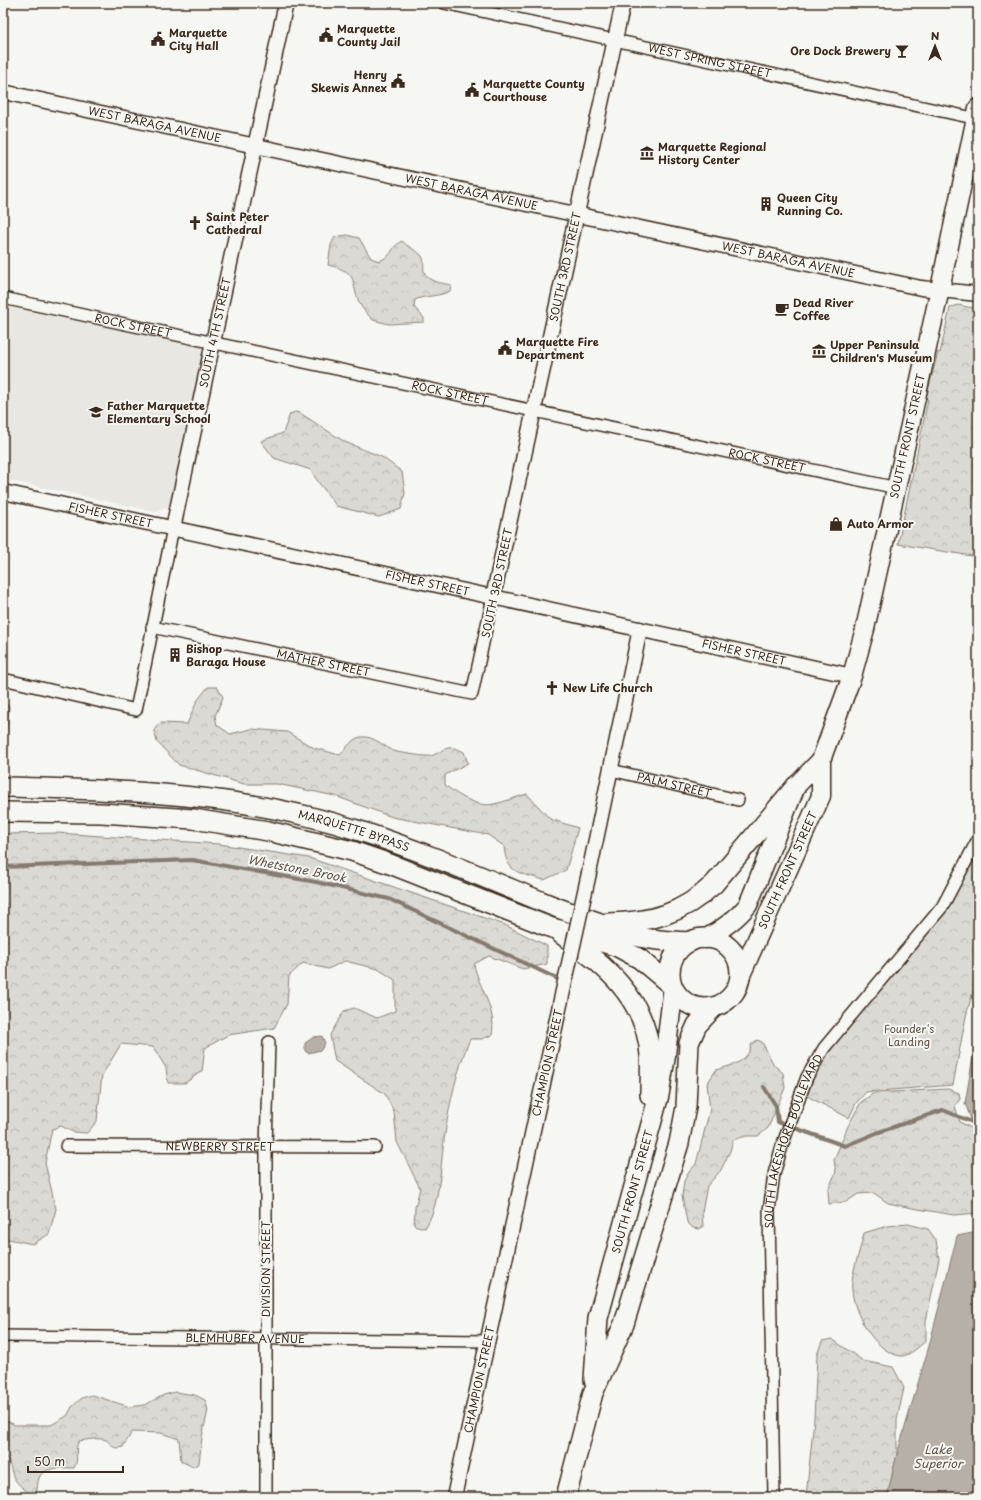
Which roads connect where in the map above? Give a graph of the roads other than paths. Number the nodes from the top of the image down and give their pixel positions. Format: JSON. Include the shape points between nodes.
{"nodes":[{"id":1,"x":286,"y":3,"type":"edge"},
{"id":2,"x":444,"y":3,"type":"edge"},
{"id":3,"x":623,"y":3,"type":"edge"},
{"id":4,"x":616,"y":40,"type":"junction"},
{"id":5,"x":3,"y":92,"type":"edge"},
{"id":6,"x":977,"y":115,"type":"edge"},
{"id":7,"x":255,"y":146,"type":"junction"},
{"id":8,"x":577,"y":214,"type":"junction"},
{"id":9,"x":940,"y":289,"type":"junction"},
{"id":10,"x":978,"y":294,"type":"edge"},
{"id":11,"x":3,"y":298,"type":"edge"},
{"id":12,"x":212,"y":342,"type":"junction"},
{"id":13,"x":535,"y":411,"type":"junction"},
{"id":14,"x":897,"y":488,"type":"junction"},
{"id":15,"x":3,"y":492,"type":"edge"},
{"id":16,"x":173,"y":528,"type":"junction"},
{"id":17,"x":493,"y":597,"type":"junction"},
{"id":18,"x":152,"y":627,"type":"junction"},
{"id":19,"x":640,"y":630,"type":"junction"},
{"id":20,"x":852,"y":676,"type":"junction"},
{"id":21,"x":3,"y":679,"type":"edge"},
{"id":22,"x":472,"y":694,"type":"joint"},
{"id":23,"x":821,"y":760,"type":"junction"},
{"id":24,"x":611,"y":770,"type":"junction"},
{"id":25,"x":796,"y":786,"type":"junction"},
{"id":26,"x":3,"y":787,"type":"edge"},
{"id":27,"x":738,"y":800,"type":"dead end"},
{"id":28,"x":3,"y":812,"type":"edge"},
{"id":29,"x":978,"y":839,"type":"edge"},
{"id":30,"x":598,"y":923,"type":"junction"},
{"id":31,"x":552,"y":928,"type":"junction"},
{"id":32,"x":697,"y":940,"type":"junction"},
{"id":33,"x":740,"y":977,"type":"junction"},
{"id":34,"x":673,"y":988,"type":"junction"},
{"id":35,"x":714,"y":1007,"type":"junction"},
{"id":36,"x":269,"y":1042,"type":"dead end"},
{"id":37,"x":650,"y":1125,"type":"junction"},
{"id":38,"x":66,"y":1146,"type":"dead end"},
{"id":39,"x":266,"y":1147,"type":"junction"},
{"id":40,"x":375,"y":1147,"type":"dead end"},
{"id":41,"x":3,"y":1336,"type":"edge"},
{"id":42,"x":266,"y":1338,"type":"junction"},
{"id":43,"x":487,"y":1341,"type":"junction"},
{"id":44,"x":593,"y":1393,"type":"junction"},
{"id":45,"x":266,"y":1497,"type":"edge"},
{"id":46,"x":454,"y":1497,"type":"edge"},
{"id":47,"x":566,"y":1497,"type":"edge"},
{"id":48,"x":774,"y":1497,"type":"edge"}],
"edges":[{"from":1,"to":7,"type":"street","name":"SOUTH 4TH STREET"},
{"from":2,"to":4,"type":"street","name":"WEST SPRING STREET"},
{"from":3,"to":4,"type":"street","name":"SOUTH 3RD STREET"},
{"from":4,"to":6,"type":"street","name":"WEST SPRING STREET"},
{"from":4,"to":8,"type":"street","name":"SOUTH 3RD STREET"},
{"from":5,"to":7,"type":"street","name":"WEST BARAGA AVENUE"},
{"from":6,"to":9,"type":"main road","name":"SOUTH FRONT STREET"},
{"from":7,"to":8,"type":"street","name":"WEST BARAGA AVENUE"},
{"from":7,"to":12,"type":"street","name":"SOUTH 4TH STREET"},
{"from":8,"to":9,"type":"street","name":"WEST BARAGA AVENUE","via":[[921,288]]},
{"from":8,"to":13,"type":"street","name":"SOUTH 3RD STREET"},
{"from":9,"to":10,"type":"street","name":"WEST BARAGA AVENUE"},
{"from":9,"to":14,"type":"main road","name":"SOUTH FRONT STREET"},
{"from":11,"to":12,"type":"street","name":"ROCK STREET"},
{"from":12,"to":13,"type":"street","name":"ROCK STREET"},
{"from":12,"to":16,"type":"street","name":"SOUTH 4TH STREET"},
{"from":13,"to":14,"type":"street","name":"ROCK STREET"},
{"from":13,"to":17,"type":"street","name":"SOUTH 3RD STREET"},
{"from":14,"to":20,"type":"main road","name":"SOUTH FRONT STREET"},
{"from":15,"to":16,"type":"street","name":"FISHER STREET"},
{"from":16,"to":17,"type":"street","name":"FISHER STREET"},
{"from":16,"to":18,"type":"street","name":"SOUTH 4TH STREET"},
{"from":17,"to":19,"type":"street","name":"FISHER STREET"},
{"from":17,"to":22,"type":"street","name":"SOUTH 3RD STREET"},
{"from":18,"to":21,"type":"street","name":"SOUTH 4TH STREET","via":[[136,710]]},
{"from":18,"to":22,"type":"street","name":"MATHER STREET"},
{"from":19,"to":20,"type":"street","name":"FISHER STREET"},
{"from":19,"to":24,"type":"street","name":"CHAMPION STREET"},
{"from":20,"to":23,"type":"main road","name":"SOUTH FRONT STREET"},
{"from":23,"to":25,"type":"main road","name":"SOUTH FRONT STREET"},
{"from":23,"to":33,"type":"main road","name":"SOUTH FRONT STREET","via":[[821,796]]},
{"from":24,"to":27,"type":"street","name":"PALM STREET"},
{"from":24,"to":43,"type":"street","name":"CHAMPION STREET","bridge":true},
{"from":25,"to":30,"type":"highway","via":[[702,895],[674,912],[659,917],[629,922]]},
{"from":25,"to":32,"type":"main road","name":"SOUTH FRONT STREET","via":[[748,905],[730,924]]},
{"from":26,"to":30,"type":"highway","name":"MARQUETTE BYPASS","via":[[179,795],[227,801],[315,818],[408,847]]},
{"from":28,"to":31,"type":"highway","name":"MARQUETTE BYPASS","via":[[154,815],[268,831],[352,851]]},
{"from":29,"to":48,"type":"street","name":"SOUTH LAKESHORE BOULEVARD","via":[[942,907],[824,1048],[807,1076],[782,1146],[774,1174],[769,1211]]},
{"from":30,"to":32,"type":"highway","name":"MARQUETTE BYPASS","via":[[642,938]]},
{"from":31,"to":34,"type":"highway","name":"MARQUETTE BYPASS","via":[[616,946],[640,959]]},
{"from":31,"to":37,"type":"highway","via":[[607,969],[628,994],[635,1007],[647,1038],[650,1055]]},
{"from":32,"to":33,"type":"highway","via":[[724,945],[731,951],[740,967]]},
{"from":32,"to":34,"type":"highway","via":[[681,948],[672,961],[670,969]]},
{"from":33,"to":35,"type":"highway","via":[[733,995],[721,1005]]},
{"from":34,"to":35,"type":"highway","via":[[680,998],[689,1003],[707,1008]]},
{"from":34,"to":37,"type":"highway","name":"SOUTH FRONT STREET","via":[[663,1073]]},
{"from":35,"to":44,"type":"highway","name":"SOUTH FRONT STREET","via":[[698,1025],[689,1043],[686,1107],[679,1143],[624,1324]]},
{"from":36,"to":39,"type":"street","name":"DIVISION STREET"},
{"from":37,"to":44,"type":"highway","name":"SOUTH FRONT STREET","via":[[598,1318]]},
{"from":38,"to":39,"type":"street","name":"NEWBERRY STREET"},
{"from":39,"to":40,"type":"street","name":"NEWBERRY STREET"},
{"from":39,"to":42,"type":"street","name":"DIVISION STREET"},
{"from":41,"to":42,"type":"street","name":"BLEMHUBER AVENUE"},
{"from":42,"to":43,"type":"street","name":"BLEMHUBER AVENUE"},
{"from":42,"to":45,"type":"street","name":"DIVISION STREET"},
{"from":43,"to":46,"type":"street","name":"CHAMPION STREET"},
{"from":44,"to":47,"type":"highway","name":"SOUTH FRONT STREET"}]}
